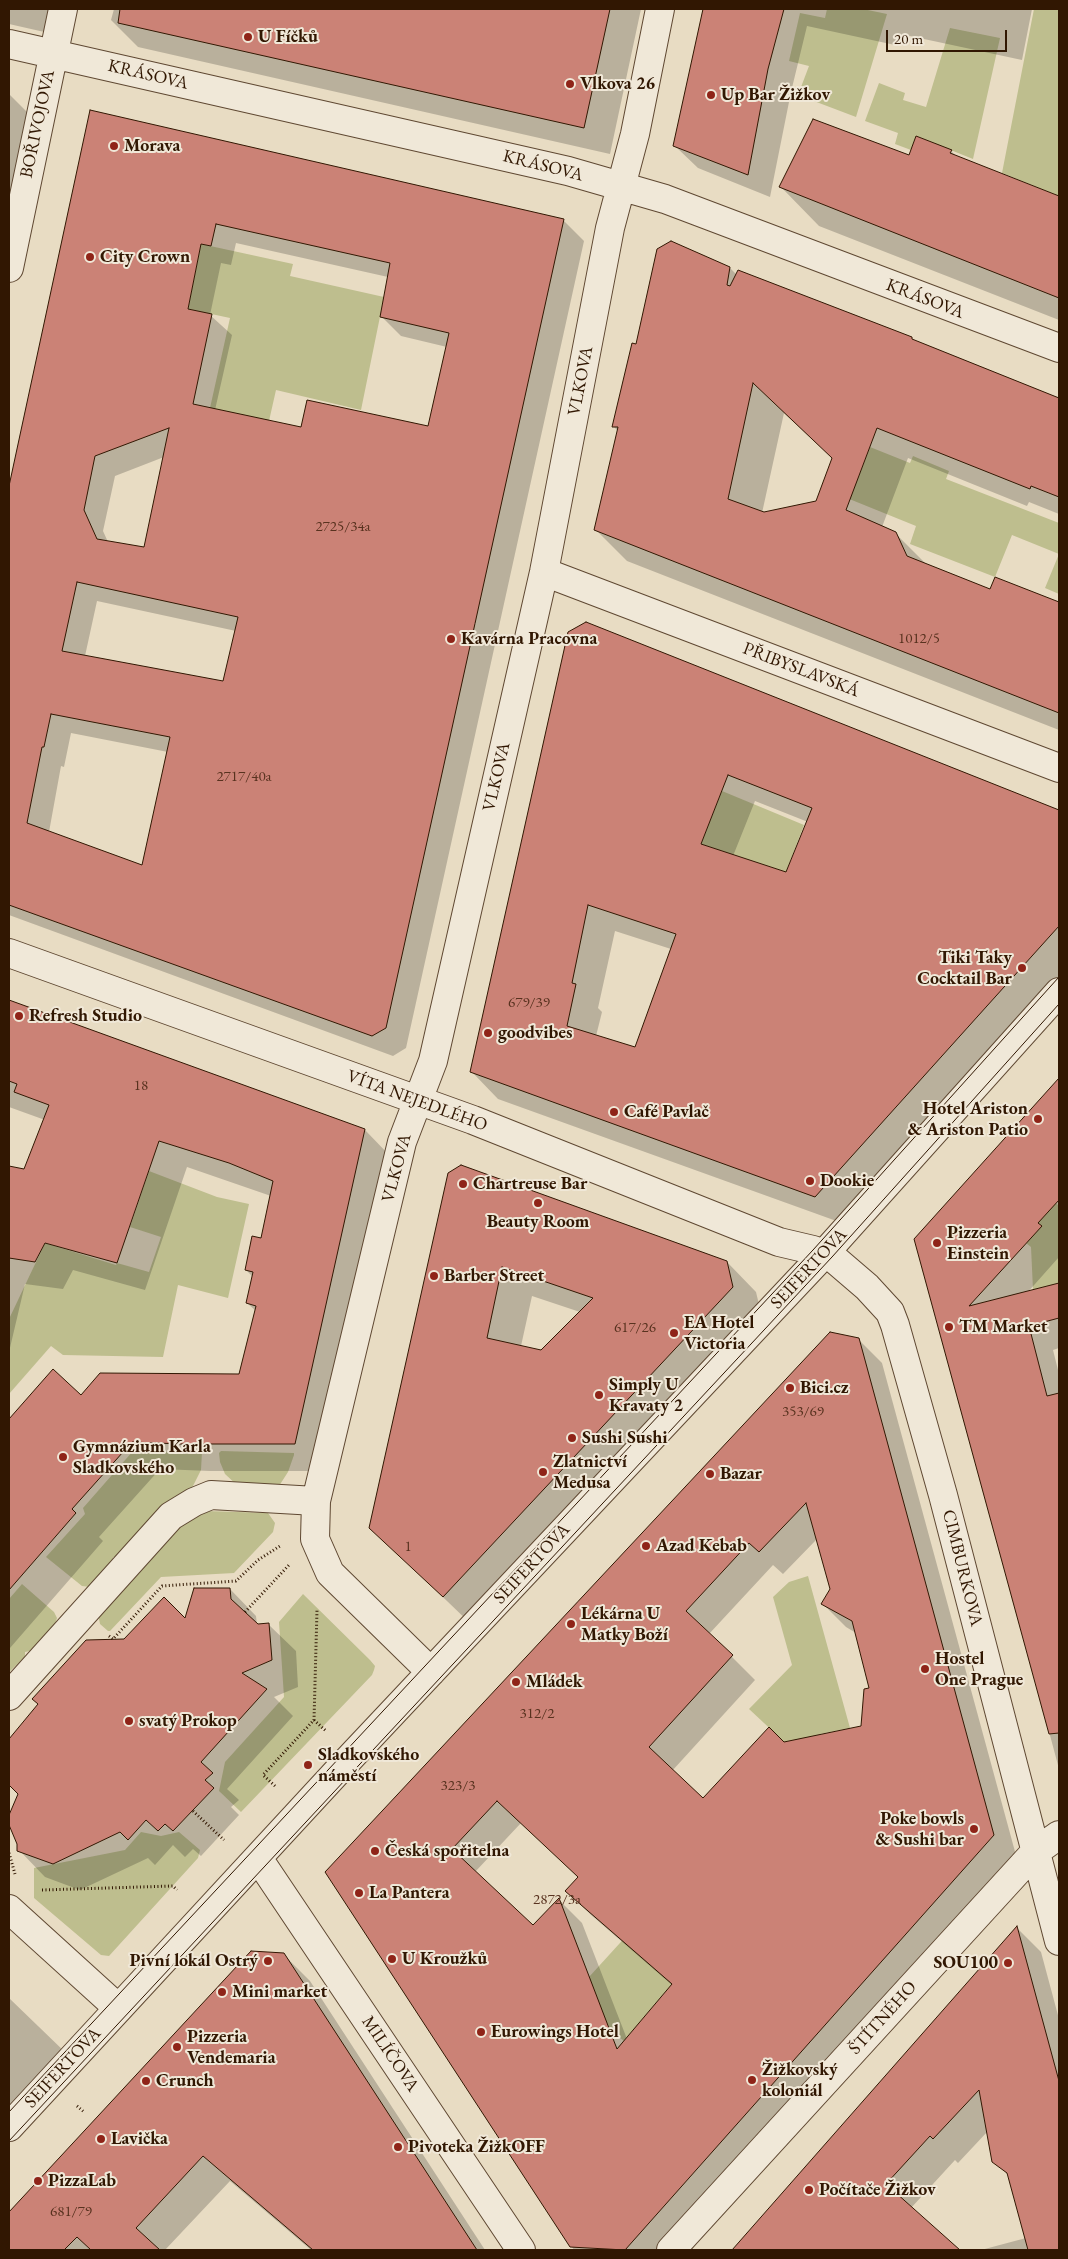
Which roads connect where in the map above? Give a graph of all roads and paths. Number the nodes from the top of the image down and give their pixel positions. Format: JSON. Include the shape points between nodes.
{"nodes":[{"id":1,"x":63,"y":9,"type":"edge"},
{"id":2,"x":660,"y":9,"type":"edge"},
{"id":3,"x":9,"y":44,"type":"edge"},
{"id":4,"x":53,"y":54,"type":"junction"},
{"id":5,"x":621,"y":186,"type":"junction"},
{"id":6,"x":9,"y":268,"type":"edge"},
{"id":7,"x":1059,"y":348,"type":"edge"},
{"id":8,"x":544,"y":572,"type":"junction"},
{"id":9,"x":1059,"y":768,"type":"edge"},
{"id":10,"x":9,"y":953,"type":"edge"},
{"id":11,"x":1059,"y":992,"type":"edge"},
{"id":12,"x":417,"y":1100,"type":"junction"},
{"id":13,"x":824,"y":1254,"type":"junction"},
{"id":14,"x":316,"y":1501,"type":"junction"},
{"id":15,"x":281,"y":1546,"type":"dead end"},
{"id":16,"x":280,"y":1574,"type":"dead end"},
{"id":17,"x":317,"y":1602,"type":"dead end"},
{"id":18,"x":245,"y":1612,"type":"dead end"},
{"id":19,"x":108,"y":1634,"type":"dead end"},
{"id":20,"x":431,"y":1672,"type":"junction"},
{"id":21,"x":9,"y":1696,"type":"edge"},
{"id":22,"x":314,"y":1720,"type":"junction"},
{"id":23,"x":326,"y":1732,"type":"dead end"},
{"id":24,"x":275,"y":1787,"type":"dead end"},
{"id":25,"x":192,"y":1810,"type":"dead end"},
{"id":26,"x":1059,"y":1835,"type":"edge"},
{"id":27,"x":224,"y":1840,"type":"dead end"},
{"id":28,"x":1035,"y":1852,"type":"junction"},
{"id":29,"x":258,"y":1858,"type":"junction"},
{"id":30,"x":35,"y":1890,"type":"dead end"},
{"id":31,"x":177,"y":1890,"type":"dead end"},
{"id":32,"x":9,"y":1909,"type":"edge"},
{"id":33,"x":1059,"y":1940,"type":"edge"},
{"id":34,"x":118,"y":2008,"type":"junction"},
{"id":35,"x":9,"y":2127,"type":"edge"},
{"id":36,"x":521,"y":2250,"type":"edge"},
{"id":37,"x":671,"y":2250,"type":"edge"}],
"edges":[{"from":1,"to":4,"type":"street","name":"BOŘIVOJOVA"},
{"from":2,"to":5,"type":"street","name":"VLKOVA"},
{"from":3,"to":4,"type":"street","name":"KRÁSOVA"},
{"from":4,"to":5,"type":"street","name":"KRÁSOVA","via":[[568,171]]},
{"from":4,"to":6,"type":"street","name":"BOŘIVOJOVA"},
{"from":5,"to":7,"type":"street","name":"KRÁSOVA","via":[[665,199]]},
{"from":5,"to":8,"type":"street","name":"VLKOVA","via":[[610,228]]},
{"from":8,"to":9,"type":"street","name":"PŘIBYSLAVSKÁ"},
{"from":8,"to":12,"type":"street","name":"VLKOVA","via":[[433,1061]]},
{"from":10,"to":12,"type":"street","name":"VÍTA NEJEDLÉHO"},
{"from":11,"to":13,"type":"street","name":"SEIFERTOVA"},
{"from":12,"to":13,"type":"street","name":"VÍTA NEJEDLÉHO","via":[[779,1242]]},
{"from":12,"to":14,"type":"street","name":"VLKOVA","via":[[402,1142]]},
{"from":13,"to":20,"type":"street","name":"SEIFERTOVA"},
{"from":13,"to":28,"type":"street","name":"CIMBURKOVA","via":[[867,1287],[890,1312],[895,1325],[944,1495]]},
{"from":14,"to":20,"type":"street","name":"VLKOVA","via":[[315,1539],[330,1572]]},
{"from":14,"to":21,"type":"street","via":[[211,1495],[171,1516]]},
{"from":15,"to":19,"type":"path","via":[[258,1560],[236,1581],[162,1586],[114,1640]]},
{"from":16,"to":18,"type":"path"},
{"from":17,"to":22,"type":"path"},
{"from":20,"to":29,"type":"street"},
{"from":22,"to":23,"type":"path"},
{"from":22,"to":24,"type":"path","via":[[263,1775]]},
{"from":25,"to":27,"type":"path"},
{"from":26,"to":28,"type":"street","name":"ŠTÍTNÉHO"},
{"from":28,"to":33,"type":"street","name":"CIMBURKOVA"},
{"from":28,"to":37,"type":"street","name":"ŠTÍTNÉHO"},
{"from":29,"to":34,"type":"street"},
{"from":29,"to":36,"type":"street","name":"MILÍČOVA"},
{"from":30,"to":31,"type":"path","via":[[172,1886]]},
{"from":32,"to":34,"type":"street"},
{"from":34,"to":35,"type":"street","name":"SEIFERTOVA"}]}
